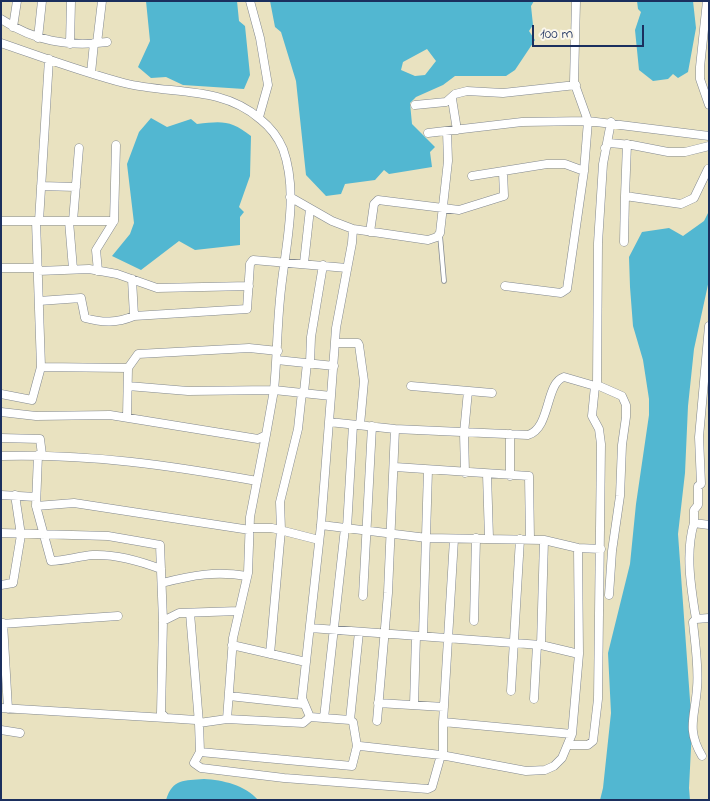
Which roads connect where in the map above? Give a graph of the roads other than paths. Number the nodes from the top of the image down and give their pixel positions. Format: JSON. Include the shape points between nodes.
{"nodes":[{"id":1,"x":17,"y":1,"type":"edge"},
{"id":2,"x":42,"y":1,"type":"edge"},
{"id":3,"x":71,"y":1,"type":"edge"},
{"id":4,"x":102,"y":1,"type":"edge"},
{"id":5,"x":250,"y":1,"type":"edge"},
{"id":6,"x":576,"y":1,"type":"edge"},
{"id":7,"x":707,"y":1,"type":"edge"},
{"id":8,"x":1,"y":19,"type":"edge"},
{"id":9,"x":13,"y":27,"type":"junction"},
{"id":10,"x":38,"y":38,"type":"junction"},
{"id":11,"x":107,"y":42,"type":"dead end"},
{"id":12,"x":1,"y":43,"type":"edge"},
{"id":13,"x":95,"y":43,"type":"junction"},
{"id":14,"x":70,"y":44,"type":"junction"},
{"id":15,"x":49,"y":59,"type":"junction"},
{"id":16,"x":91,"y":73,"type":"junction"},
{"id":17,"x":576,"y":85,"type":"junction"},
{"id":18,"x":452,"y":99,"type":"junction"},
{"id":19,"x":709,"y":105,"type":"edge"},
{"id":20,"x":414,"y":106,"type":"dead end"},
{"id":21,"x":258,"y":117,"type":"junction"},
{"id":22,"x":588,"y":121,"type":"junction"},
{"id":23,"x":611,"y":122,"type":"junction"},
{"id":24,"x":457,"y":130,"type":"junction"},
{"id":25,"x":447,"y":131,"type":"junction"},
{"id":26,"x":428,"y":133,"type":"dead end"},
{"id":27,"x":709,"y":136,"type":"edge"},
{"id":28,"x":626,"y":144,"type":"junction"},
{"id":29,"x":116,"y":146,"type":"dead end"},
{"id":30,"x":709,"y":146,"type":"edge"},
{"id":31,"x":79,"y":148,"type":"dead end"},
{"id":32,"x":605,"y":148,"type":"junction"},
{"id":33,"x":708,"y":169,"type":"edge"},
{"id":34,"x":584,"y":171,"type":"junction"},
{"id":35,"x":502,"y":172,"type":"junction"},
{"id":36,"x":472,"y":176,"type":"dead end"},
{"id":37,"x":41,"y":186,"type":"junction"},
{"id":38,"x":76,"y":187,"type":"junction"},
{"id":39,"x":625,"y":196,"type":"junction"},
{"id":40,"x":290,"y":197,"type":"junction"},
{"id":41,"x":443,"y":206,"type":"junction"},
{"id":42,"x":310,"y":209,"type":"junction"},
{"id":43,"x":37,"y":221,"type":"junction"},
{"id":44,"x":71,"y":221,"type":"junction"},
{"id":45,"x":114,"y":221,"type":"junction"},
{"id":46,"x":1,"y":222,"type":"edge"},
{"id":47,"x":353,"y":229,"type":"junction"},
{"id":48,"x":370,"y":232,"type":"junction"},
{"id":49,"x":440,"y":233,"type":"junction"},
{"id":50,"x":624,"y":242,"type":"dead end"},
{"id":51,"x":284,"y":261,"type":"junction"},
{"id":52,"x":304,"y":263,"type":"junction"},
{"id":53,"x":323,"y":265,"type":"junction"},
{"id":54,"x":1,"y":268,"type":"edge"},
{"id":55,"x":348,"y":268,"type":"junction"},
{"id":56,"x":38,"y":269,"type":"junction"},
{"id":57,"x":73,"y":269,"type":"junction"},
{"id":58,"x":98,"y":271,"type":"junction"},
{"id":59,"x":132,"y":279,"type":"junction"},
{"id":60,"x":444,"y":281,"type":"dead end"},
{"id":61,"x":249,"y":286,"type":"junction"},
{"id":62,"x":505,"y":286,"type":"dead end"},
{"id":63,"x":39,"y":301,"type":"junction"},
{"id":64,"x":134,"y":316,"type":"junction"},
{"id":65,"x":709,"y":326,"type":"edge"},
{"id":66,"x":336,"y":344,"type":"junction"},
{"id":67,"x":278,"y":350,"type":"junction"},
{"id":68,"x":277,"y":360,"type":"junction"},
{"id":69,"x":308,"y":363,"type":"junction"},
{"id":70,"x":334,"y":366,"type":"junction"},
{"id":71,"x":41,"y":368,"type":"junction"},
{"id":72,"x":128,"y":368,"type":"junction"},
{"id":73,"x":128,"y":386,"type":"junction"},
{"id":74,"x":411,"y":386,"type":"dead end"},
{"id":75,"x":596,"y":386,"type":"junction"},
{"id":76,"x":274,"y":390,"type":"junction"},
{"id":77,"x":468,"y":390,"type":"junction"},
{"id":78,"x":303,"y":392,"type":"junction"},
{"id":79,"x":492,"y":392,"type":"dead end"},
{"id":80,"x":1,"y":394,"type":"edge"},
{"id":81,"x":332,"y":396,"type":"junction"},
{"id":82,"x":1,"y":412,"type":"edge"},
{"id":83,"x":127,"y":418,"type":"junction"},
{"id":84,"x":329,"y":422,"type":"junction"},
{"id":85,"x":357,"y":425,"type":"junction"},
{"id":86,"x":372,"y":426,"type":"junction"},
{"id":87,"x":395,"y":428,"type":"junction"},
{"id":88,"x":464,"y":432,"type":"junction"},
{"id":89,"x":510,"y":434,"type":"junction"},
{"id":90,"x":266,"y":435,"type":"junction"},
{"id":91,"x":1,"y":438,"type":"edge"},
{"id":92,"x":40,"y":455,"type":"junction"},
{"id":93,"x":1,"y":456,"type":"edge"},
{"id":94,"x":395,"y":467,"type":"junction"},
{"id":95,"x":428,"y":470,"type":"junction"},
{"id":96,"x":465,"y":473,"type":"junction"},
{"id":97,"x":488,"y":474,"type":"junction"},
{"id":98,"x":510,"y":476,"type":"junction"},
{"id":99,"x":257,"y":481,"type":"junction"},
{"id":100,"x":1,"y":495,"type":"edge"},
{"id":101,"x":15,"y":495,"type":"junction"},
{"id":102,"x":36,"y":497,"type":"junction"},
{"id":103,"x":36,"y":506,"type":"junction"},
{"id":104,"x":694,"y":523,"type":"junction"},
{"id":105,"x":321,"y":525,"type":"junction"},
{"id":106,"x":709,"y":525,"type":"edge"},
{"id":107,"x":346,"y":528,"type":"junction"},
{"id":108,"x":250,"y":529,"type":"junction"},
{"id":109,"x":281,"y":530,"type":"junction"},
{"id":110,"x":366,"y":531,"type":"junction"},
{"id":111,"x":1,"y":533,"type":"edge"},
{"id":112,"x":390,"y":534,"type":"junction"},
{"id":113,"x":21,"y":535,"type":"junction"},
{"id":114,"x":45,"y":536,"type":"junction"},
{"id":115,"x":427,"y":538,"type":"junction"},
{"id":116,"x":476,"y":538,"type":"junction"},
{"id":117,"x":489,"y":538,"type":"junction"},
{"id":118,"x":454,"y":539,"type":"junction"},
{"id":119,"x":520,"y":539,"type":"junction"},
{"id":120,"x":530,"y":539,"type":"junction"},
{"id":121,"x":319,"y":540,"type":"junction"},
{"id":122,"x":544,"y":540,"type":"junction"},
{"id":123,"x":578,"y":548,"type":"junction"},
{"id":124,"x":601,"y":549,"type":"junction"},
{"id":125,"x":161,"y":569,"type":"junction"},
{"id":126,"x":247,"y":576,"type":"junction"},
{"id":127,"x":162,"y":583,"type":"junction"},
{"id":128,"x":1,"y":586,"type":"edge"},
{"id":129,"x":609,"y":595,"type":"dead end"},
{"id":130,"x":363,"y":596,"type":"dead end"},
{"id":131,"x":239,"y":611,"type":"junction"},
{"id":132,"x":190,"y":613,"type":"junction"},
{"id":133,"x":118,"y":616,"type":"dead end"},
{"id":134,"x":709,"y":618,"type":"edge"},
{"id":135,"x":696,"y":619,"type":"junction"},
{"id":136,"x":163,"y":621,"type":"junction"},
{"id":137,"x":474,"y":621,"type":"dead end"},
{"id":138,"x":2,"y":623,"type":"edge"},
{"id":139,"x":310,"y":628,"type":"junction"},
{"id":140,"x":334,"y":630,"type":"junction"},
{"id":141,"x":359,"y":632,"type":"junction"},
{"id":142,"x":383,"y":634,"type":"junction"},
{"id":143,"x":420,"y":636,"type":"junction"},
{"id":144,"x":448,"y":638,"type":"junction"},
{"id":145,"x":515,"y":644,"type":"junction"},
{"id":146,"x":232,"y":645,"type":"junction"},
{"id":147,"x":540,"y":645,"type":"junction"},
{"id":148,"x":270,"y":654,"type":"junction"},
{"id":149,"x":579,"y":654,"type":"junction"},
{"id":150,"x":306,"y":662,"type":"junction"},
{"id":151,"x":511,"y":691,"type":"dead end"},
{"id":152,"x":229,"y":696,"type":"junction"},
{"id":153,"x":534,"y":699,"type":"dead end"},
{"id":154,"x":378,"y":703,"type":"junction"},
{"id":155,"x":303,"y":704,"type":"junction"},
{"id":156,"x":414,"y":705,"type":"junction"},
{"id":157,"x":444,"y":707,"type":"junction"},
{"id":158,"x":5,"y":708,"type":"edge"},
{"id":159,"x":310,"y":717,"type":"junction"},
{"id":160,"x":166,"y":718,"type":"junction"},
{"id":161,"x":324,"y":718,"type":"junction"},
{"id":162,"x":227,"y":719,"type":"junction"},
{"id":163,"x":350,"y":720,"type":"junction"},
{"id":164,"x":377,"y":721,"type":"dead end"},
{"id":165,"x":443,"y":722,"type":"junction"},
{"id":166,"x":199,"y":723,"type":"junction"},
{"id":167,"x":1,"y":730,"type":"edge"},
{"id":168,"x":20,"y":732,"type":"dead end"},
{"id":169,"x":572,"y":734,"type":"junction"},
{"id":170,"x":568,"y":745,"type":"junction"},
{"id":171,"x":357,"y":746,"type":"junction"},
{"id":172,"x":200,"y":752,"type":"junction"},
{"id":173,"x":442,"y":756,"type":"junction"},
{"id":174,"x":702,"y":756,"type":"dead end"},
{"id":175,"x":352,"y":766,"type":"junction"},
{"id":176,"x":344,"y":782,"type":"junction"}],
"edges":[{"from":1,"to":9,"type":"street"},
{"from":2,"to":10,"type":"street"},
{"from":3,"to":14,"type":"street"},
{"from":4,"to":13,"type":"street"},
{"from":5,"to":21,"type":"street","via":[[268,85]]},
{"from":6,"to":17,"type":"street"},
{"from":7,"to":19,"type":"street","via":[[700,79]]},
{"from":8,"to":9,"type":"street"},
{"from":9,"to":10,"type":"street"},
{"from":10,"to":14,"type":"street"},
{"from":11,"to":13,"type":"street"},
{"from":12,"to":15,"type":"street"},
{"from":13,"to":14,"type":"street"},
{"from":13,"to":16,"type":"street"},
{"from":15,"to":16,"type":"street"},
{"from":15,"to":37,"type":"street"},
{"from":16,"to":21,"type":"street","via":[[126,84],[226,98]]},
{"from":17,"to":18,"type":"street","via":[[503,93],[467,91],[455,94]]},
{"from":17,"to":22,"type":"street"},
{"from":18,"to":20,"type":"street"},
{"from":18,"to":24,"type":"street"},
{"from":21,"to":40,"type":"street","via":[[271,128],[282,148],[289,173]]},
{"from":22,"to":23,"type":"street"},
{"from":22,"to":24,"type":"street","via":[[522,122]]},
{"from":22,"to":34,"type":"street"},
{"from":23,"to":27,"type":"street"},
{"from":23,"to":32,"type":"street"},
{"from":24,"to":25,"type":"street"},
{"from":25,"to":26,"type":"street"},
{"from":25,"to":41,"type":"street","via":[[448,161]]},
{"from":28,"to":30,"type":"street","via":[[677,153]]},
{"from":28,"to":32,"type":"street","via":[[610,143]]},
{"from":28,"to":39,"type":"street"},
{"from":29,"to":45,"type":"street"},
{"from":31,"to":38,"type":"street"},
{"from":32,"to":75,"type":"street","via":[[598,243],[600,317]]},
{"from":33,"to":39,"type":"street","via":[[694,198],[680,204]]},
{"from":34,"to":35,"type":"street","via":[[565,164]]},
{"from":34,"to":62,"type":"street","via":[[567,289],[561,293]]},
{"from":35,"to":36,"type":"street"},
{"from":35,"to":41,"type":"street","via":[[503,197],[465,209],[453,210]]},
{"from":37,"to":38,"type":"street"},
{"from":37,"to":43,"type":"street"},
{"from":38,"to":44,"type":"street"},
{"from":39,"to":50,"type":"street"},
{"from":40,"to":42,"type":"street"},
{"from":40,"to":51,"type":"street"},
{"from":41,"to":48,"type":"street","via":[[378,200],[374,204]]},
{"from":41,"to":49,"type":"street"},
{"from":42,"to":47,"type":"street"},
{"from":42,"to":52,"type":"street"},
{"from":43,"to":44,"type":"street"},
{"from":43,"to":46,"type":"street"},
{"from":43,"to":56,"type":"street"},
{"from":44,"to":45,"type":"street"},
{"from":44,"to":57,"type":"street"},
{"from":45,"to":58,"type":"street","via":[[96,250]]},
{"from":47,"to":48,"type":"street"},
{"from":47,"to":55,"type":"street"},
{"from":48,"to":49,"type":"street","via":[[428,240]]},
{"from":49,"to":60,"type":"lane"},
{"from":51,"to":52,"type":"street"},
{"from":51,"to":61,"type":"street","via":[[251,261]]},
{"from":51,"to":67,"type":"street"},
{"from":52,"to":53,"type":"street"},
{"from":53,"to":55,"type":"street"},
{"from":53,"to":69,"type":"street"},
{"from":54,"to":56,"type":"street"},
{"from":55,"to":66,"type":"street"},
{"from":56,"to":57,"type":"street"},
{"from":56,"to":63,"type":"street"},
{"from":57,"to":58,"type":"street"},
{"from":58,"to":59,"type":"street"},
{"from":59,"to":61,"type":"street","via":[[157,288]]},
{"from":59,"to":64,"type":"street"},
{"from":61,"to":64,"type":"street","via":[[247,309]]},
{"from":63,"to":64,"type":"street","via":[[81,298],[85,318],[104,322]]},
{"from":63,"to":71,"type":"street"},
{"from":65,"to":104,"type":"street","via":[[699,437],[701,484],[698,486]]},
{"from":66,"to":70,"type":"street"},
{"from":66,"to":85,"type":"street","via":[[358,343],[360,346],[364,382]]},
{"from":67,"to":68,"type":"street"},
{"from":67,"to":72,"type":"street","via":[[250,348],[138,354]]},
{"from":68,"to":69,"type":"street"},
{"from":68,"to":76,"type":"street"},
{"from":69,"to":70,"type":"street"},
{"from":69,"to":78,"type":"street"},
{"from":70,"to":81,"type":"street"},
{"from":71,"to":72,"type":"street"},
{"from":71,"to":80,"type":"street","via":[[32,400]]},
{"from":72,"to":73,"type":"street"},
{"from":73,"to":76,"type":"street","via":[[180,391]]},
{"from":73,"to":83,"type":"street"},
{"from":74,"to":77,"type":"street"},
{"from":75,"to":89,"type":"street","via":[[560,378],[537,430],[528,435]]},
{"from":75,"to":124,"type":"street","via":[[592,416],[600,432]]},
{"from":75,"to":129,"type":"street","via":[[622,396],[627,411]]},
{"from":76,"to":78,"type":"street"},
{"from":76,"to":90,"type":"street"},
{"from":77,"to":79,"type":"street"},
{"from":77,"to":88,"type":"street"},
{"from":78,"to":81,"type":"street"},
{"from":78,"to":109,"type":"street","via":[[298,429],[280,502]]},
{"from":81,"to":84,"type":"street"},
{"from":82,"to":83,"type":"street"},
{"from":83,"to":90,"type":"street","via":[[258,439]]},
{"from":84,"to":85,"type":"street"},
{"from":84,"to":105,"type":"street"},
{"from":85,"to":86,"type":"street"},
{"from":85,"to":107,"type":"street"},
{"from":86,"to":87,"type":"street"},
{"from":86,"to":110,"type":"street"},
{"from":87,"to":88,"type":"street"},
{"from":87,"to":94,"type":"street"},
{"from":88,"to":89,"type":"street"},
{"from":88,"to":96,"type":"street"},
{"from":89,"to":98,"type":"street"},
{"from":90,"to":99,"type":"street"},
{"from":91,"to":92,"type":"street","via":[[40,439]]},
{"from":92,"to":93,"type":"street"},
{"from":92,"to":99,"type":"street","via":[[149,462]]},
{"from":92,"to":102,"type":"street"},
{"from":94,"to":95,"type":"street"},
{"from":94,"to":112,"type":"street"},
{"from":95,"to":96,"type":"street"},
{"from":95,"to":115,"type":"street"},
{"from":96,"to":97,"type":"street"},
{"from":97,"to":98,"type":"street"},
{"from":97,"to":117,"type":"street"},
{"from":98,"to":120,"type":"street","via":[[530,477]]},
{"from":99,"to":108,"type":"street"},
{"from":100,"to":101,"type":"street"},
{"from":101,"to":102,"type":"street"},
{"from":101,"to":113,"type":"street"},
{"from":102,"to":103,"type":"street"},
{"from":103,"to":108,"type":"street","via":[[74,503]]},
{"from":103,"to":114,"type":"street"},
{"from":104,"to":106,"type":"street"},
{"from":104,"to":135,"type":"street","via":[[690,571]]},
{"from":105,"to":107,"type":"street"},
{"from":105,"to":121,"type":"street"},
{"from":107,"to":110,"type":"street"},
{"from":107,"to":140,"type":"street"},
{"from":108,"to":109,"type":"street"},
{"from":108,"to":126,"type":"street"},
{"from":109,"to":121,"type":"street"},
{"from":109,"to":148,"type":"street"},
{"from":110,"to":112,"type":"street"},
{"from":110,"to":130,"type":"street"},
{"from":111,"to":113,"type":"street"},
{"from":112,"to":115,"type":"street"},
{"from":112,"to":142,"type":"street"},
{"from":113,"to":114,"type":"street"},
{"from":113,"to":128,"type":"street","via":[[13,583]]},
{"from":114,"to":125,"type":"street","via":[[51,561],[107,556]]},
{"from":114,"to":125,"type":"street","via":[[108,536],[159,544]]},
{"from":115,"to":118,"type":"street"},
{"from":115,"to":143,"type":"street"},
{"from":116,"to":117,"type":"street"},
{"from":116,"to":118,"type":"street"},
{"from":116,"to":137,"type":"street"},
{"from":117,"to":119,"type":"street"},
{"from":118,"to":144,"type":"street"},
{"from":119,"to":120,"type":"street"},
{"from":119,"to":145,"type":"street"},
{"from":120,"to":122,"type":"street"},
{"from":121,"to":139,"type":"street"},
{"from":122,"to":123,"type":"street"},
{"from":122,"to":147,"type":"street"},
{"from":123,"to":124,"type":"street"},
{"from":123,"to":149,"type":"street"},
{"from":124,"to":170,"type":"street","via":[[595,737],[588,744]]},
{"from":125,"to":127,"type":"street"},
{"from":126,"to":127,"type":"street","via":[[200,573]]},
{"from":126,"to":131,"type":"street"},
{"from":127,"to":136,"type":"street"},
{"from":131,"to":132,"type":"street"},
{"from":131,"to":146,"type":"street"},
{"from":132,"to":136,"type":"street","via":[[179,613]]},
{"from":132,"to":166,"type":"street"},
{"from":133,"to":138,"type":"street"},
{"from":134,"to":135,"type":"street"},
{"from":135,"to":174,"type":"street","via":[[693,622],[697,688],[692,728],[694,743]]},
{"from":136,"to":160,"type":"street","via":[[161,712]]},
{"from":138,"to":158,"type":"street"},
{"from":139,"to":140,"type":"street"},
{"from":139,"to":150,"type":"street"},
{"from":140,"to":141,"type":"street"},
{"from":140,"to":161,"type":"street"},
{"from":141,"to":142,"type":"street"},
{"from":141,"to":163,"type":"street"},
{"from":142,"to":143,"type":"street"},
{"from":142,"to":154,"type":"street"},
{"from":143,"to":144,"type":"street"},
{"from":143,"to":156,"type":"street"},
{"from":144,"to":145,"type":"street"},
{"from":144,"to":157,"type":"street"},
{"from":145,"to":147,"type":"street"},
{"from":145,"to":151,"type":"street"},
{"from":146,"to":148,"type":"street"},
{"from":146,"to":152,"type":"street"},
{"from":147,"to":149,"type":"street"},
{"from":147,"to":153,"type":"street"},
{"from":148,"to":150,"type":"street"},
{"from":149,"to":169,"type":"street"},
{"from":150,"to":155,"type":"street"},
{"from":152,"to":155,"type":"street"},
{"from":152,"to":162,"type":"street"},
{"from":154,"to":156,"type":"street"},
{"from":154,"to":164,"type":"street"},
{"from":155,"to":159,"type":"street"},
{"from":156,"to":157,"type":"street"},
{"from":157,"to":165,"type":"street"},
{"from":158,"to":160,"type":"street"},
{"from":159,"to":161,"type":"street"},
{"from":159,"to":162,"type":"street","via":[[303,723]]},
{"from":160,"to":166,"type":"street","via":[[193,718]]},
{"from":161,"to":163,"type":"street"},
{"from":162,"to":166,"type":"street"},
{"from":163,"to":171,"type":"street"},
{"from":165,"to":169,"type":"street"},
{"from":165,"to":173,"type":"street"},
{"from":166,"to":172,"type":"street"},
{"from":167,"to":168,"type":"street"},
{"from":169,"to":170,"type":"street"},
{"from":170,"to":173,"type":"street","via":[[554,766],[537,771]]},
{"from":171,"to":173,"type":"street"},
{"from":171,"to":175,"type":"street"},
{"from":172,"to":175,"type":"street"},
{"from":172,"to":176,"type":"street","via":[[194,763],[201,768]]},
{"from":173,"to":176,"type":"street","via":[[430,788]]},
{"from":175,"to":176,"type":"street"}]}
